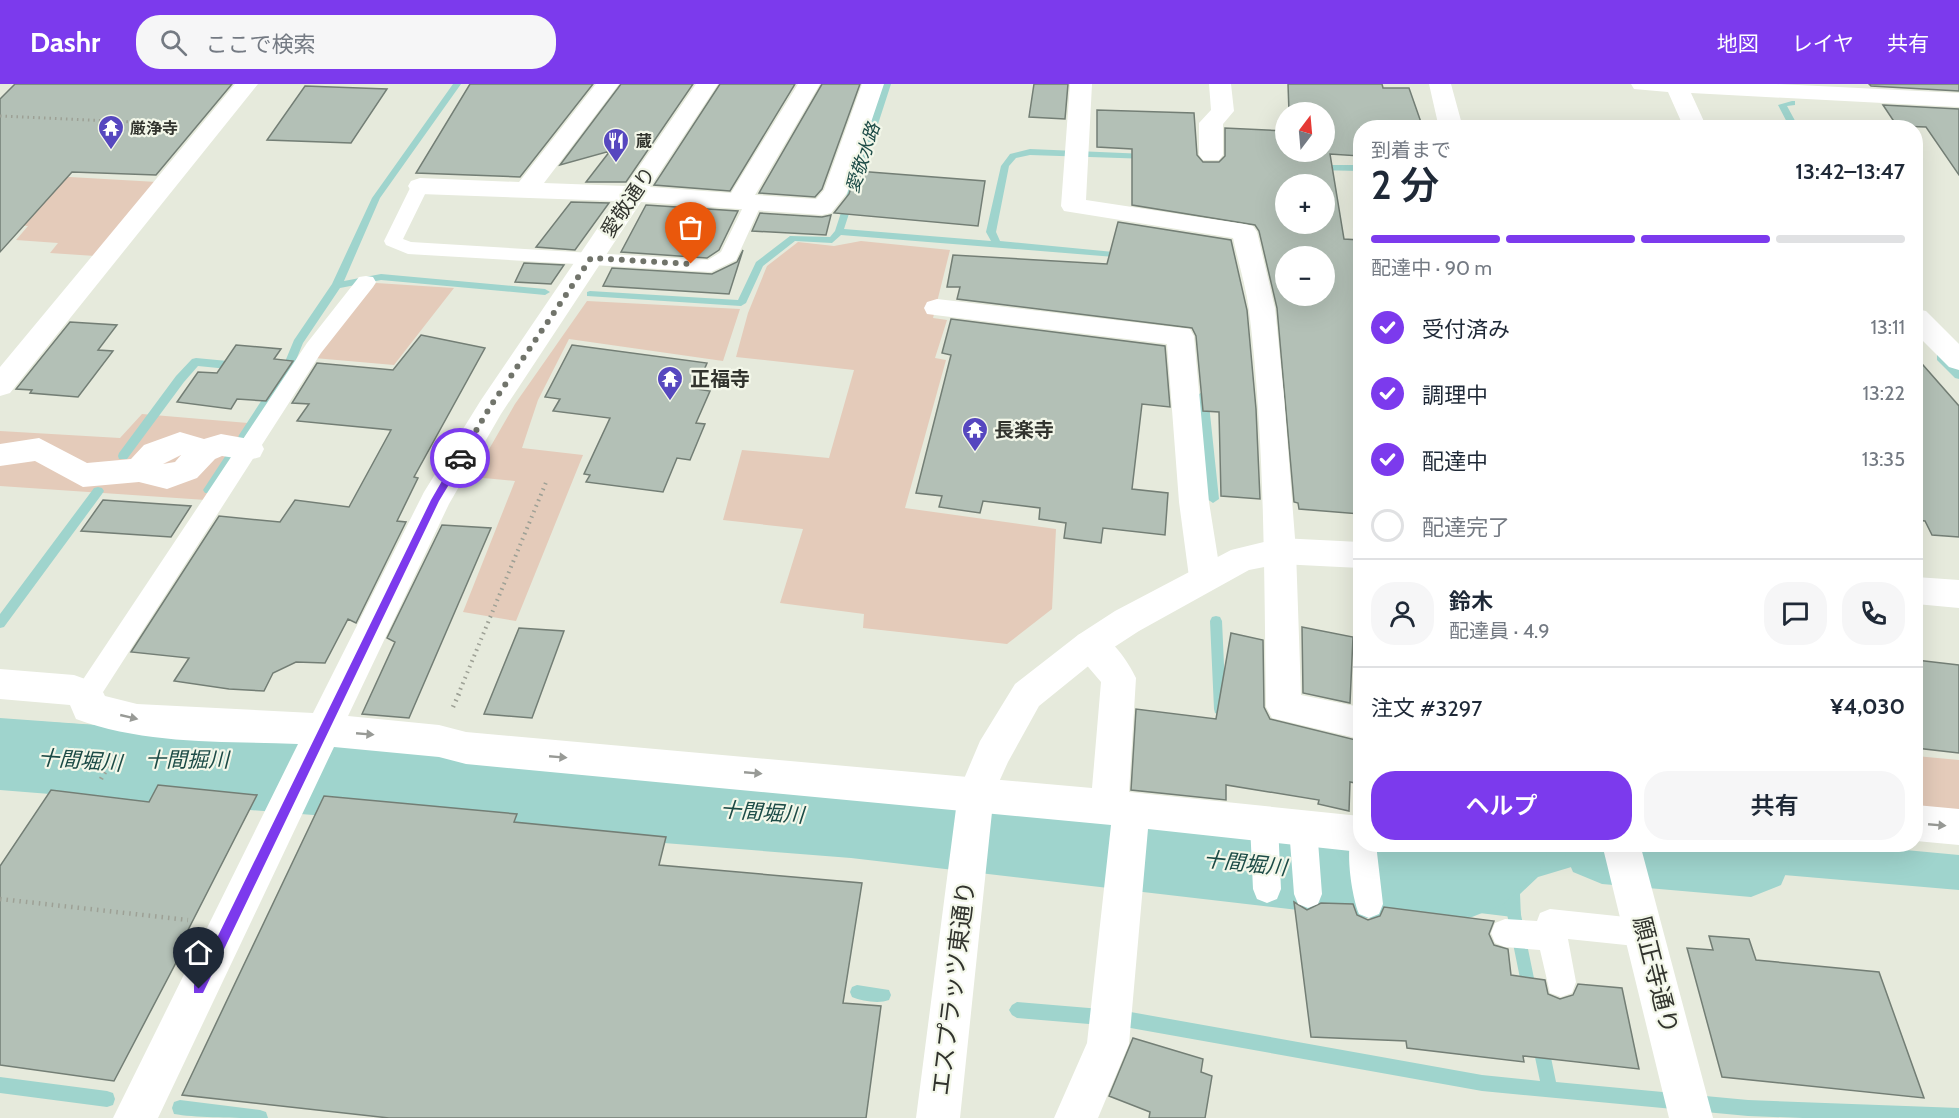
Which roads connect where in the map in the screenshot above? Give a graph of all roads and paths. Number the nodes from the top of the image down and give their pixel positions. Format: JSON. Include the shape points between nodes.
{"nodes":[{"id":1,"x":247,"y":84,"type":"edge"},
{"id":2,"x":608,"y":84,"type":"edge"},
{"id":3,"x":707,"y":84,"type":"edge"},
{"id":4,"x":808,"y":84,"type":"edge"},
{"id":5,"x":873,"y":84,"type":"edge"},
{"id":6,"x":1081,"y":84,"type":"edge"},
{"id":7,"x":1220,"y":84,"type":"edge"},
{"id":8,"x":1440,"y":84,"type":"edge"},
{"id":9,"x":1642,"y":84,"type":"edge"},
{"id":10,"x":1676,"y":86,"type":"junction"},
{"id":11,"x":1959,"y":100,"type":"edge"},
{"id":12,"x":0,"y":116,"type":"edge"},
{"id":13,"x":1449,"y":120,"type":"edge"},
{"id":14,"x":1692,"y":120,"type":"edge"},
{"id":15,"x":212,"y":126,"type":"junction"},
{"id":16,"x":1211,"y":155,"type":"dead end"},
{"id":17,"x":420,"y":186,"type":"joint"},
{"id":18,"x":526,"y":190,"type":"junction"},
{"id":19,"x":634,"y":194,"type":"junction"},
{"id":20,"x":746,"y":202,"type":"junction"},
{"id":21,"x":591,"y":258,"type":"junction"},
{"id":22,"x":366,"y":282,"type":"dead end"},
{"id":23,"x":937,"y":308,"type":"dead end"},
{"id":24,"x":1923,"y":325,"type":"edge"},
{"id":25,"x":1959,"y":360,"type":"edge"},
{"id":26,"x":0,"y":386,"type":"edge"},
{"id":27,"x":249,"y":449,"type":"junction"},
{"id":28,"x":0,"y":455,"type":"edge"},
{"id":29,"x":547,"y":480,"type":"dead end"},
{"id":30,"x":1280,"y":551,"type":"junction"},
{"id":31,"x":1353,"y":555,"type":"edge"},
{"id":32,"x":1205,"y":577,"type":"junction"},
{"id":33,"x":1923,"y":591,"type":"edge"},
{"id":34,"x":1959,"y":594,"type":"edge"},
{"id":35,"x":1090,"y":645,"type":"junction"},
{"id":36,"x":0,"y":684,"type":"edge"},
{"id":37,"x":87,"y":695,"type":"junction"},
{"id":38,"x":1353,"y":722,"type":"edge"},
{"id":39,"x":325,"y":730,"type":"junction"},
{"id":40,"x":439,"y":741,"type":"junction"},
{"id":41,"x":976,"y":793,"type":"junction"},
{"id":42,"x":1120,"y":808,"type":"junction"},
{"id":43,"x":1264,"y":824,"type":"junction"},
{"id":44,"x":1923,"y":824,"type":"edge"},
{"id":45,"x":1959,"y":827,"type":"edge"},
{"id":46,"x":1303,"y":828,"type":"junction"},
{"id":47,"x":1353,"y":834,"type":"edge"},
{"id":48,"x":1363,"y":852,"type":"edge"},
{"id":49,"x":1624,"y":857,"type":"edge"},
{"id":50,"x":1267,"y":889,"type":"dead end"},
{"id":51,"x":1308,"y":894,"type":"dead end"},
{"id":52,"x":0,"y":899,"type":"edge"},
{"id":53,"x":1369,"y":904,"type":"dead end"},
{"id":54,"x":230,"y":924,"type":"junction"},
{"id":55,"x":1505,"y":933,"type":"dead end"},
{"id":56,"x":1645,"y":933,"type":"junction"},
{"id":57,"x":1551,"y":936,"type":"junction"},
{"id":58,"x":1561,"y":982,"type":"dead end"},
{"id":59,"x":1687,"y":1100,"type":"edge"},
{"id":60,"x":135,"y":1118,"type":"edge"},
{"id":61,"x":938,"y":1118,"type":"edge"},
{"id":62,"x":1076,"y":1118,"type":"edge"}],
"edges":[{"from":1,"to":15,"type":"street"},
{"from":2,"to":18,"type":"street"},
{"from":3,"to":19,"type":"street","name":"愛敬通り"},
{"from":4,"to":20,"type":"street"},
{"from":5,"to":20,"type":"street","via":[[836,193],[822,207]]},
{"from":6,"to":30,"type":"street","via":[[1073,206],[1244,232],[1262,308]]},
{"from":7,"to":16,"type":"street","via":[[1222,111],[1211,123]]},
{"from":8,"to":13,"type":"street"},
{"from":9,"to":10,"type":"street"},
{"from":10,"to":11,"type":"street"},
{"from":10,"to":14,"type":"street"},
{"from":12,"to":15,"type":"path"},
{"from":15,"to":26,"type":"street"},
{"from":17,"to":18,"type":"street"},
{"from":17,"to":21,"type":"lane","via":[[393,241],[408,248]]},
{"from":18,"to":19,"type":"street"},
{"from":19,"to":20,"type":"street"},
{"from":19,"to":21,"type":"street","name":"愛敬通り"},
{"from":20,"to":21,"type":"lane","via":[[729,256],[711,266]]},
{"from":21,"to":39,"type":"street","name":"愛敬通り","via":[[490,407],[435,500]]},
{"from":22,"to":27,"type":"lane","via":[[314,348]]},
{"from":23,"to":32,"type":"street","via":[[1180,336],[1194,502]]},
{"from":24,"to":25,"type":"street"},
{"from":27,"to":28,"type":"street","via":[[221,445],[204,450],[186,470],[167,477],[139,470],[83,475],[39,449]]},
{"from":27,"to":37,"type":"lane"},
{"from":29,"to":40,"type":"path"},
{"from":30,"to":31,"type":"street"},
{"from":30,"to":32,"type":"street","via":[[1242,559]]},
{"from":30,"to":38,"type":"street","via":[[1284,707]]},
{"from":32,"to":35,"type":"street"},
{"from":33,"to":34,"type":"street"},
{"from":35,"to":41,"type":"street","via":[[1027,695],[993,753]]},
{"from":35,"to":42,"type":"street","via":[[1119,678]]},
{"from":36,"to":37,"type":"street","via":[[74,690]]},
{"from":37,"to":39,"type":"street","one_way":true,"via":[[88,708],[137,720]]},
{"from":39,"to":40,"type":"street","one_way":true},
{"from":39,"to":54,"type":"street","name":"愛敬通り"},
{"from":40,"to":41,"type":"street","one_way":true,"via":[[466,748]]},
{"from":41,"to":42,"type":"street"},
{"from":41,"to":61,"type":"street","name":"エスプラッツ東通り"},
{"from":42,"to":43,"type":"street"},
{"from":42,"to":62,"type":"street","via":[[1125,872],[1108,1044]]},
{"from":43,"to":46,"type":"street"},
{"from":43,"to":50,"type":"lane"},
{"from":44,"to":45,"type":"street","one_way":true},
{"from":46,"to":47,"type":"street"},
{"from":46,"to":51,"type":"lane"},
{"from":48,"to":53,"type":"lane"},
{"from":49,"to":56,"type":"street","name":"願正寺通り"},
{"from":52,"to":54,"type":"path"},
{"from":54,"to":60,"type":"street"},
{"from":55,"to":57,"type":"lane"},
{"from":56,"to":57,"type":"lane","via":[[1550,923]]},
{"from":56,"to":59,"type":"street","name":"願正寺通り"},
{"from":57,"to":58,"type":"lane"}]}
